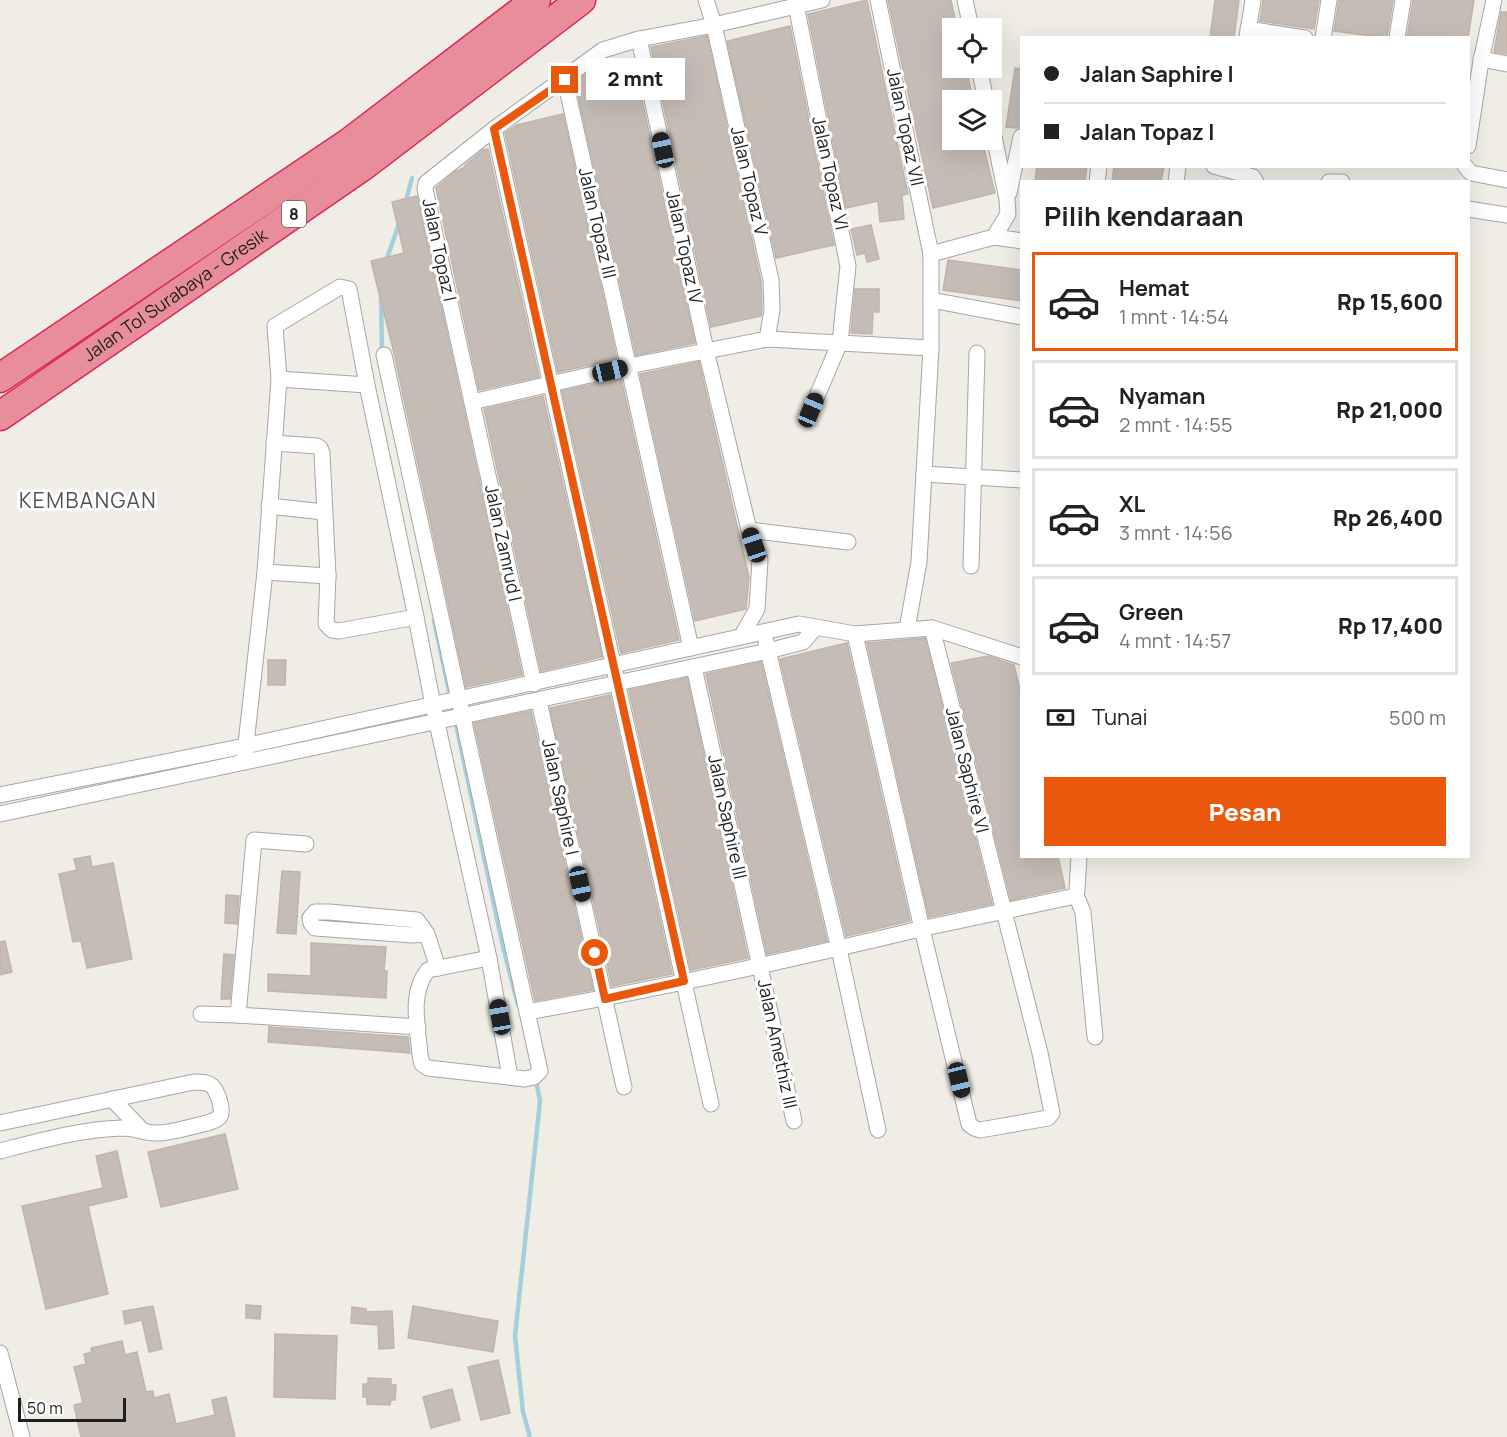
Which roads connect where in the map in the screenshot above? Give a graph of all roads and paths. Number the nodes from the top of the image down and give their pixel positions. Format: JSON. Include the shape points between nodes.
{"nodes":[{"id":1,"x":536,"y":0,"type":"edge"},
{"id":2,"x":581,"y":0,"type":"edge"},
{"id":3,"x":706,"y":0,"type":"edge"},
{"id":4,"x":822,"y":0,"type":"edge"},
{"id":5,"x":878,"y":0,"type":"edge"},
{"id":6,"x":965,"y":0,"type":"edge"},
{"id":7,"x":1253,"y":0,"type":"edge"},
{"id":8,"x":1329,"y":0,"type":"edge"},
{"id":9,"x":1402,"y":0,"type":"edge"},
{"id":10,"x":1494,"y":0,"type":"edge"},
{"id":11,"x":795,"y":3,"type":"edge"},
{"id":12,"x":969,"y":18,"type":"edge"},
{"id":13,"x":714,"y":25,"type":"junction"},
{"id":14,"x":1247,"y":33,"type":"edge"},
{"id":15,"x":1282,"y":36,"type":"edge"},
{"id":16,"x":1323,"y":36,"type":"edge"},
{"id":17,"x":1397,"y":36,"type":"edge"},
{"id":18,"x":639,"y":39,"type":"junction"},
{"id":19,"x":1477,"y":62,"type":"edge"},
{"id":20,"x":1507,"y":64,"type":"edge"},
{"id":21,"x":565,"y":80,"type":"junction"},
{"id":22,"x":494,"y":129,"type":"junction"},
{"id":23,"x":1002,"y":132,"type":"edge"},
{"id":24,"x":1470,"y":135,"type":"edge"},
{"id":25,"x":1020,"y":137,"type":"edge"},
{"id":26,"x":1020,"y":141,"type":"edge"},
{"id":27,"x":996,"y":150,"type":"edge"},
{"id":28,"x":1225,"y":168,"type":"edge"},
{"id":29,"x":1467,"y":168,"type":"edge"},
{"id":30,"x":1255,"y":180,"type":"edge"},
{"id":31,"x":1507,"y":180,"type":"edge"},
{"id":32,"x":1007,"y":199,"type":"junction"},
{"id":33,"x":1470,"y":208,"type":"edge"},
{"id":34,"x":1507,"y":215,"type":"edge"},
{"id":35,"x":994,"y":237,"type":"junction"},
{"id":36,"x":1020,"y":241,"type":"edge"},
{"id":37,"x":931,"y":254,"type":"junction"},
{"id":38,"x":931,"y":300,"type":"junction"},
{"id":39,"x":1020,"y":317,"type":"edge"},
{"id":40,"x":767,"y":339,"type":"junction"},
{"id":41,"x":840,"y":342,"type":"junction"},
{"id":42,"x":931,"y":348,"type":"junction"},
{"id":43,"x":706,"y":350,"type":"junction"},
{"id":44,"x":977,"y":353,"type":"dead end"},
{"id":45,"x":384,"y":355,"type":"dead end"},
{"id":46,"x":629,"y":366,"type":"junction"},
{"id":47,"x":0,"y":378,"type":"edge"},
{"id":48,"x":279,"y":379,"type":"junction"},
{"id":49,"x":552,"y":384,"type":"junction"},
{"id":50,"x":367,"y":386,"type":"junction"},
{"id":51,"x":472,"y":402,"type":"junction"},
{"id":52,"x":811,"y":410,"type":"dead end"},
{"id":53,"x":0,"y":416,"type":"edge"},
{"id":54,"x":274,"y":443,"type":"junction"},
{"id":55,"x":924,"y":474,"type":"junction"},
{"id":56,"x":975,"y":478,"type":"junction"},
{"id":57,"x":1020,"y":480,"type":"edge"},
{"id":58,"x":268,"y":506,"type":"junction"},
{"id":59,"x":324,"y":512,"type":"junction"},
{"id":60,"x":749,"y":530,"type":"junction"},
{"id":61,"x":848,"y":542,"type":"dead end"},
{"id":62,"x":971,"y":566,"type":"dead end"},
{"id":63,"x":265,"y":572,"type":"junction"},
{"id":64,"x":328,"y":576,"type":"junction"},
{"id":65,"x":424,"y":596,"type":"junction"},
{"id":66,"x":416,"y":617,"type":"junction"},
{"id":67,"x":815,"y":628,"type":"junction"},
{"id":68,"x":932,"y":628,"type":"junction"},
{"id":69,"x":908,"y":629,"type":"junction"},
{"id":70,"x":764,"y":632,"type":"junction"},
{"id":71,"x":855,"y":634,"type":"junction"},
{"id":72,"x":741,"y":637,"type":"junction"},
{"id":73,"x":691,"y":648,"type":"junction"},
{"id":74,"x":768,"y":651,"type":"junction"},
{"id":75,"x":1020,"y":656,"type":"edge"},
{"id":76,"x":612,"y":666,"type":"junction"},
{"id":77,"x":694,"y":667,"type":"junction"},
{"id":78,"x":534,"y":684,"type":"junction"},
{"id":79,"x":619,"y":684,"type":"junction"},
{"id":80,"x":539,"y":701,"type":"junction"},
{"id":81,"x":446,"y":702,"type":"junction"},
{"id":82,"x":450,"y":720,"type":"junction"},
{"id":83,"x":245,"y":746,"type":"junction"},
{"id":84,"x":244,"y":762,"type":"junction"},
{"id":85,"x":0,"y":795,"type":"edge"},
{"id":86,"x":0,"y":814,"type":"edge"},
{"id":87,"x":306,"y":844,"type":"dead end"},
{"id":88,"x":1078,"y":860,"type":"edge"},
{"id":89,"x":1076,"y":895,"type":"junction"},
{"id":90,"x":1003,"y":912,"type":"junction"},
{"id":91,"x":922,"y":929,"type":"junction"},
{"id":92,"x":427,"y":934,"type":"junction"},
{"id":93,"x":839,"y":949,"type":"junction"},
{"id":94,"x":489,"y":958,"type":"junction"},
{"id":95,"x":760,"y":967,"type":"junction"},
{"id":96,"x":438,"y":968,"type":"junction"},
{"id":97,"x":684,"y":981,"type":"junction"},
{"id":98,"x":605,"y":999,"type":"junction"},
{"id":99,"x":527,"y":1012,"type":"junction"},
{"id":100,"x":201,"y":1014,"type":"dead end"},
{"id":101,"x":238,"y":1015,"type":"junction"},
{"id":102,"x":418,"y":1027,"type":"junction"},
{"id":103,"x":1095,"y":1036,"type":"dead end"},
{"id":104,"x":510,"y":1077,"type":"junction"},
{"id":105,"x":624,"y":1087,"type":"dead end"},
{"id":106,"x":112,"y":1099,"type":"junction"},
{"id":107,"x":711,"y":1104,"type":"dead end"},
{"id":108,"x":794,"y":1121,"type":"dead end"},
{"id":109,"x":0,"y":1123,"type":"edge"},
{"id":110,"x":141,"y":1130,"type":"junction"},
{"id":111,"x":878,"y":1130,"type":"dead end"},
{"id":112,"x":0,"y":1151,"type":"edge"},
{"id":113,"x":0,"y":1353,"type":"edge"},
{"id":114,"x":22,"y":1437,"type":"edge"}],
"edges":[{"from":1,"to":47,"type":"highway","name":"Jalan Tol Surabaya - Gresik","number":"8","via":[[350,142]]},
{"from":2,"to":53,"type":"highway","name":"Jalan Tol Surabaya - Gresik","number":"8","via":[[363,166]]},
{"from":3,"to":13,"type":"street","name":"Jalan Topaz V"},
{"from":4,"to":11,"type":"street","name":"Jalan Topaz I"},
{"from":5,"to":37,"type":"street","name":"Jalan Topaz VII"},
{"from":6,"to":12,"type":"street"},
{"from":7,"to":14,"type":"street"},
{"from":8,"to":16,"type":"street"},
{"from":9,"to":17,"type":"street"},
{"from":10,"to":19,"type":"street"},
{"from":11,"to":13,"type":"street","name":"Jalan Topaz I"},
{"from":11,"to":41,"type":"street","name":"Jalan Topaz VI","via":[[847,252]]},
{"from":13,"to":18,"type":"street","name":"Jalan Topaz I"},
{"from":13,"to":40,"type":"street","name":"Jalan Topaz V","via":[[771,280],[772,310]]},
{"from":14,"to":15,"type":"street"},
{"from":18,"to":21,"type":"street","name":"Jalan Topaz I","via":[[603,50]]},
{"from":18,"to":43,"type":"street","name":"Jalan Topaz IV"},
{"from":19,"to":20,"type":"street"},
{"from":19,"to":24,"type":"street"},
{"from":21,"to":22,"type":"street","name":"Jalan Topaz I"},
{"from":21,"to":46,"type":"street","name":"Jalan Topaz III"},
{"from":22,"to":49,"type":"street"},
{"from":22,"to":51,"type":"street","name":"Jalan Topaz I","via":[[431,177],[425,189]]},
{"from":23,"to":25,"type":"street"},
{"from":26,"to":32,"type":"street"},
{"from":27,"to":32,"type":"street"},
{"from":28,"to":30,"type":"street"},
{"from":29,"to":31,"type":"street","via":[[1471,174]]},
{"from":32,"to":35,"type":"street","via":[[1008,214]]},
{"from":33,"to":34,"type":"street"},
{"from":35,"to":36,"type":"street"},
{"from":35,"to":37,"type":"street"},
{"from":37,"to":38,"type":"street","name":"Jalan Topaz VII"},
{"from":38,"to":39,"type":"street"},
{"from":38,"to":42,"type":"street","name":"Jalan Topaz VII"},
{"from":40,"to":41,"type":"street"},
{"from":40,"to":43,"type":"street"},
{"from":41,"to":42,"type":"street"},
{"from":41,"to":52,"type":"street","name":"Jalan Topaz VI"},
{"from":42,"to":55,"type":"street","name":"Jalan Topaz VII"},
{"from":43,"to":46,"type":"street"},
{"from":43,"to":60,"type":"street","name":"Jalan Topaz IV"},
{"from":44,"to":56,"type":"street"},
{"from":45,"to":65,"type":"street"},
{"from":46,"to":49,"type":"street"},
{"from":46,"to":73,"type":"street","name":"Jalan Topaz III"},
{"from":48,"to":50,"type":"street"},
{"from":48,"to":50,"type":"street","via":[[275,326],[343,287],[349,289]]},
{"from":48,"to":54,"type":"street"},
{"from":49,"to":51,"type":"street"},
{"from":49,"to":76,"type":"street"},
{"from":50,"to":65,"type":"street"},
{"from":51,"to":78,"type":"street","name":"Jalan Zamrud I"},
{"from":54,"to":58,"type":"street"},
{"from":54,"to":59,"type":"street","via":[[320,448]]},
{"from":55,"to":56,"type":"street"},
{"from":55,"to":69,"type":"street","name":"Jalan Topaz VII","via":[[920,562]]},
{"from":56,"to":57,"type":"street"},
{"from":56,"to":62,"type":"street"},
{"from":58,"to":59,"type":"street"},
{"from":58,"to":63,"type":"street"},
{"from":59,"to":64,"type":"street"},
{"from":60,"to":61,"type":"street"},
{"from":60,"to":72,"type":"street","name":"Jalan Topaz IV","via":[[760,560],[757,609]]},
{"from":63,"to":64,"type":"street"},
{"from":63,"to":83,"type":"street"},
{"from":64,"to":66,"type":"street","via":[[327,624],[332,630]]},
{"from":65,"to":66,"type":"street"},
{"from":65,"to":81,"type":"street"},
{"from":66,"to":81,"type":"street"},
{"from":67,"to":70,"type":"street","via":[[799,624]]},
{"from":67,"to":71,"type":"street"},
{"from":67,"to":74,"type":"street","via":[[803,642]]},
{"from":68,"to":69,"type":"street"},
{"from":68,"to":75,"type":"street"},
{"from":68,"to":90,"type":"street","name":"Jalan Saphire VI"},
{"from":69,"to":71,"type":"street"},
{"from":70,"to":72,"type":"street"},
{"from":70,"to":74,"type":"street"},
{"from":71,"to":91,"type":"street"},
{"from":72,"to":73,"type":"street"},
{"from":73,"to":76,"type":"street"},
{"from":74,"to":77,"type":"street"},
{"from":74,"to":93,"type":"street"},
{"from":76,"to":78,"type":"street"},
{"from":76,"to":79,"type":"street"},
{"from":77,"to":79,"type":"street"},
{"from":77,"to":95,"type":"street","name":"Jalan Saphire III"},
{"from":78,"to":81,"type":"street"},
{"from":79,"to":80,"type":"street"},
{"from":79,"to":97,"type":"street"},
{"from":80,"to":82,"type":"street"},
{"from":80,"to":98,"type":"street","name":"Jalan Saphire I"},
{"from":81,"to":82,"type":"street"},
{"from":81,"to":82,"type":"street"},
{"from":81,"to":83,"type":"street"},
{"from":82,"to":84,"type":"street"},
{"from":82,"to":94,"type":"street"},
{"from":82,"to":99,"type":"street"},
{"from":83,"to":84,"type":"street"},
{"from":83,"to":85,"type":"street"},
{"from":84,"to":86,"type":"street"},
{"from":87,"to":101,"type":"street","via":[[254,840]]},
{"from":88,"to":89,"type":"street"},
{"from":89,"to":90,"type":"street"},
{"from":89,"to":103,"type":"street","via":[[1083,912]]},
{"from":90,"to":91,"type":"street"},
{"from":90,"to":91,"type":"street","name":"Jalan Saphire VI","via":[[1040,1053],[1051,1116],[980,1130],[969,1124]]},
{"from":91,"to":93,"type":"street"},
{"from":92,"to":92,"type":"street","via":[[315,928],[310,918],[315,912],[398,917],[417,921]]},
{"from":92,"to":96,"type":"street"},
{"from":93,"to":95,"type":"street"},
{"from":93,"to":111,"type":"street"},
{"from":94,"to":96,"type":"street"},
{"from":94,"to":104,"type":"street"},
{"from":95,"to":97,"type":"street"},
{"from":95,"to":108,"type":"street","name":"Jalan Amethiz III"},
{"from":96,"to":102,"type":"street","via":[[428,970],[419,983]]},
{"from":97,"to":98,"type":"street"},
{"from":97,"to":107,"type":"street"},
{"from":98,"to":99,"type":"street"},
{"from":98,"to":105,"type":"street","name":"Jalan Saphire I"},
{"from":99,"to":104,"type":"street","via":[[540,1071],[535,1077]]},
{"from":100,"to":101,"type":"street"},
{"from":101,"to":102,"type":"street"},
{"from":102,"to":104,"type":"street","via":[[422,1064],[428,1068]]},
{"from":106,"to":109,"type":"street"},
{"from":106,"to":110,"type":"street"},
{"from":106,"to":110,"type":"street","via":[[194,1082],[211,1086],[217,1093],[222,1111],[215,1120],[155,1133]]},
{"from":110,"to":112,"type":"street","via":[[122,1128],[75,1134]]},
{"from":113,"to":114,"type":"street"}]}
